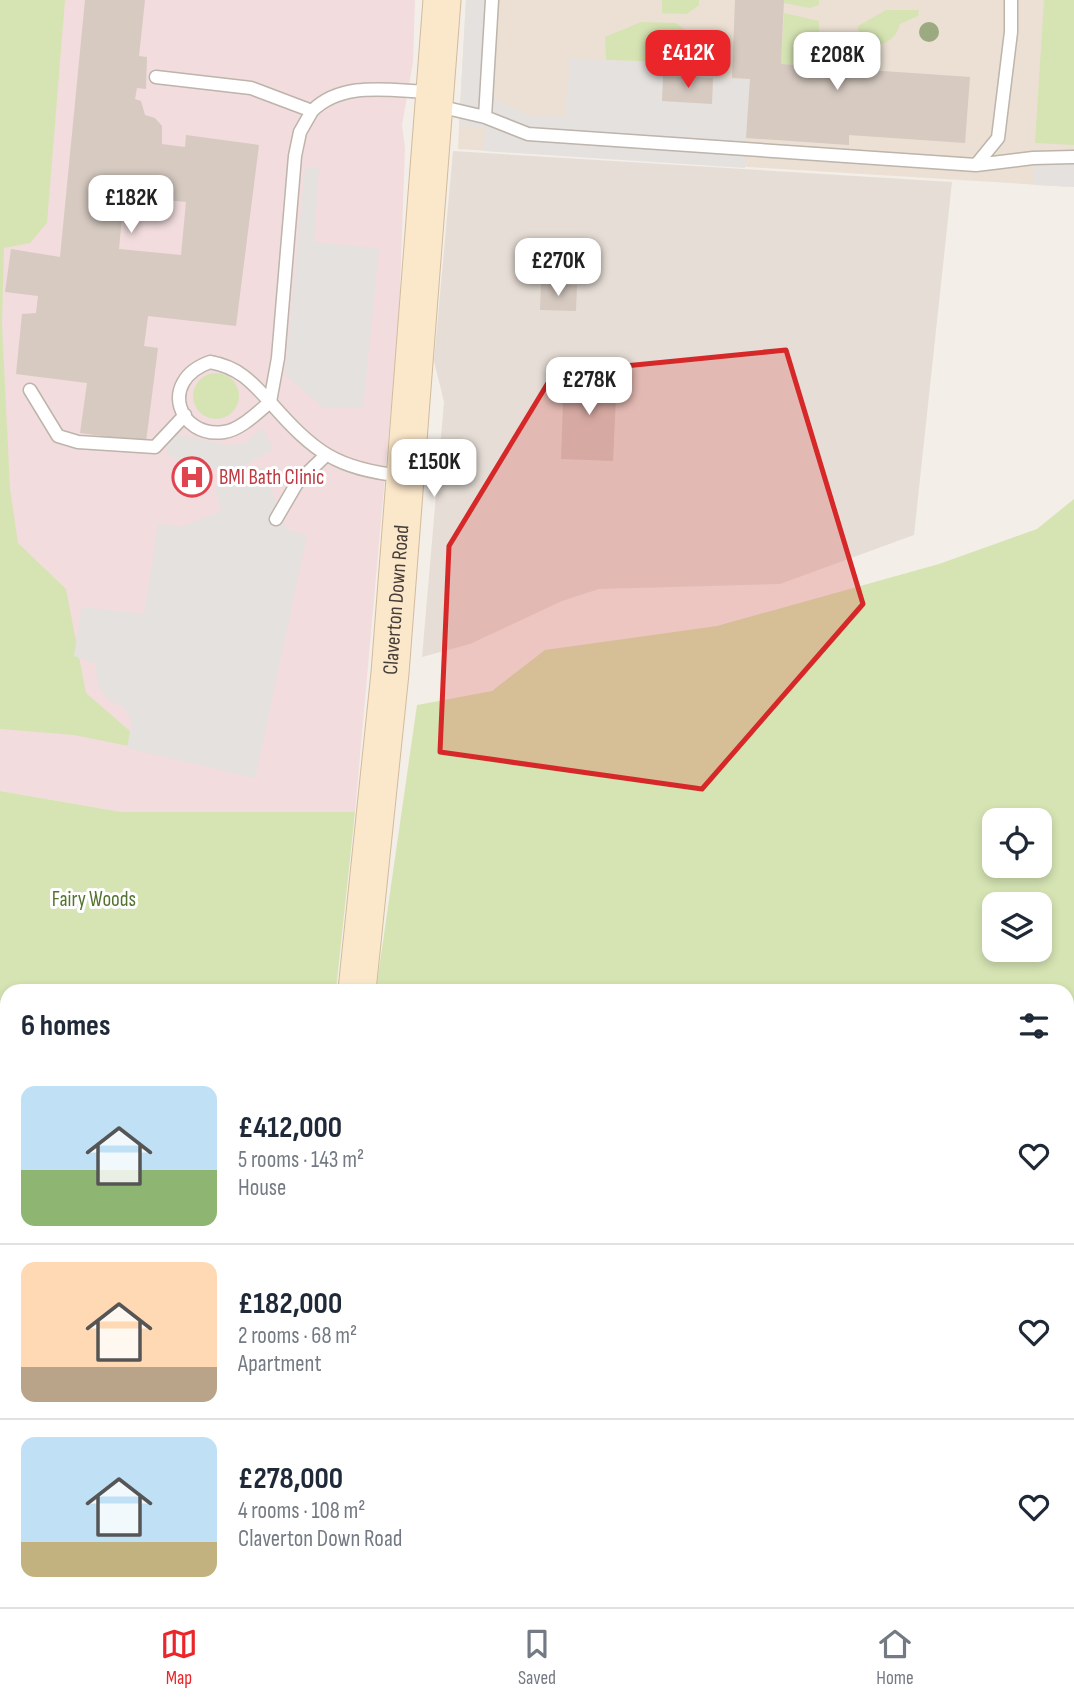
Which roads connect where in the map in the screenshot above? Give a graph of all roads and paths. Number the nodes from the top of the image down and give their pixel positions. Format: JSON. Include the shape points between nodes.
{"nodes":[{"id":1,"x":442,"y":0,"type":"edge"},
{"id":2,"x":492,"y":0,"type":"edge"},
{"id":3,"x":1011,"y":0,"type":"edge"},
{"id":4,"x":156,"y":77,"type":"dead end"},
{"id":5,"x":435,"y":98,"type":"junction"},
{"id":6,"x":312,"y":111,"type":"junction"},
{"id":7,"x":485,"y":117,"type":"junction"},
{"id":8,"x":1074,"y":157,"type":"edge"},
{"id":9,"x":976,"y":164,"type":"junction"},
{"id":10,"x":30,"y":390,"type":"dead end"},
{"id":11,"x":270,"y":402,"type":"junction"},
{"id":12,"x":185,"y":415,"type":"junction"},
{"id":13,"x":325,"y":456,"type":"junction"},
{"id":14,"x":407,"y":477,"type":"junction"},
{"id":15,"x":276,"y":519,"type":"dead end"},
{"id":16,"x":357,"y":984,"type":"edge"}],
"edges":[{"from":1,"to":5,"type":"street","name":"Claverton Down Road"},
{"from":2,"to":7,"type":"lane"},
{"from":3,"to":9,"type":"lane","via":[[998,138]]},
{"from":4,"to":6,"type":"lane","via":[[251,88]]},
{"from":5,"to":6,"type":"lane","via":[[344,92],[324,99]]},
{"from":5,"to":7,"type":"lane"},
{"from":5,"to":14,"type":"street","name":"Claverton Down Road"},
{"from":6,"to":11,"type":"lane","via":[[300,132],[295,156],[278,358]]},
{"from":7,"to":9,"type":"lane","via":[[528,134]]},
{"from":8,"to":9,"type":"lane"},
{"from":10,"to":12,"type":"lane","via":[[58,436],[78,442],[155,447]]},
{"from":11,"to":12,"type":"lane","via":[[226,432],[208,432]]},
{"from":11,"to":12,"type":"lane","via":[[246,375],[210,362],[183,378],[178,392]]},
{"from":11,"to":13,"type":"lane"},
{"from":13,"to":14,"type":"lane","via":[[365,472]]},
{"from":13,"to":15,"type":"lane","via":[[297,484]]},
{"from":14,"to":16,"type":"street","name":"Claverton Down Road"}]}
